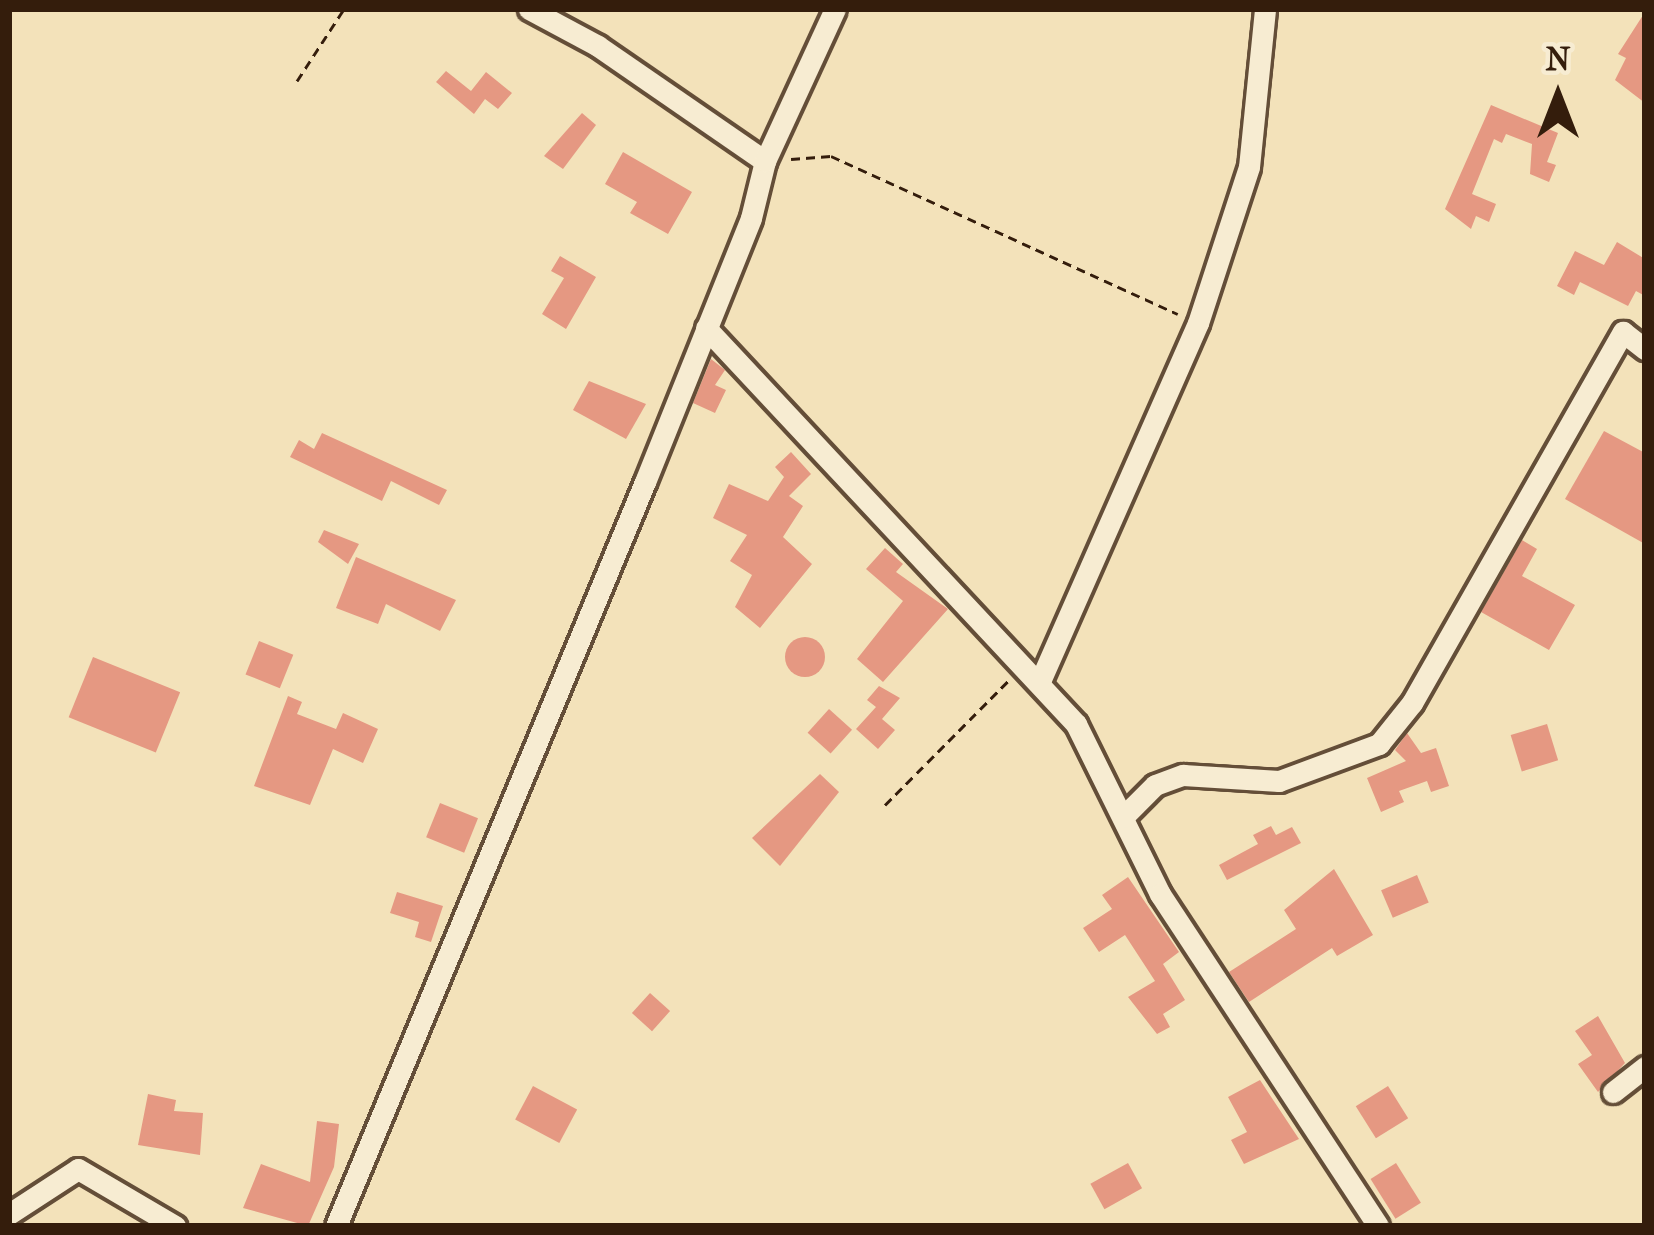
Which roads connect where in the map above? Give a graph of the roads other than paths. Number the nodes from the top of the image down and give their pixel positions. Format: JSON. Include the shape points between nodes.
{"nodes":[{"id":1,"x":529,"y":9,"type":"edge"},
{"id":2,"x":835,"y":9,"type":"edge"},
{"id":3,"x":1265,"y":9,"type":"edge"},
{"id":4,"x":765,"y":161,"type":"junction"},
{"id":5,"x":706,"y":328,"type":"junction"},
{"id":6,"x":1645,"y":350,"type":"edge"},
{"id":7,"x":1041,"y":679,"type":"junction"},
{"id":8,"x":1123,"y":817,"type":"junction"},
{"id":9,"x":1645,"y":1067,"type":"edge"},
{"id":10,"x":1613,"y":1092,"type":"dead end"},
{"id":11,"x":9,"y":1214,"type":"edge"},
{"id":12,"x":176,"y":1226,"type":"edge"},
{"id":13,"x":336,"y":1226,"type":"edge"},
{"id":14,"x":1378,"y":1226,"type":"edge"}],
"edges":[{"from":1,"to":4,"type":"street","via":[[598,46]]},
{"from":2,"to":4,"type":"street"},
{"from":3,"to":7,"type":"street","via":[[1250,166],[1198,323]]},
{"from":4,"to":5,"type":"street"},
{"from":5,"to":7,"type":"street"},
{"from":5,"to":13,"type":"street"},
{"from":6,"to":8,"type":"street","via":[[1623,332],[1412,703],[1379,744],[1279,781],[1183,775],[1155,785]]},
{"from":7,"to":8,"type":"street","via":[[1076,724]]},
{"from":8,"to":14,"type":"street","via":[[1160,894]]},
{"from":9,"to":10,"type":"street"},
{"from":11,"to":12,"type":"street","via":[[78,1169]]}]}
